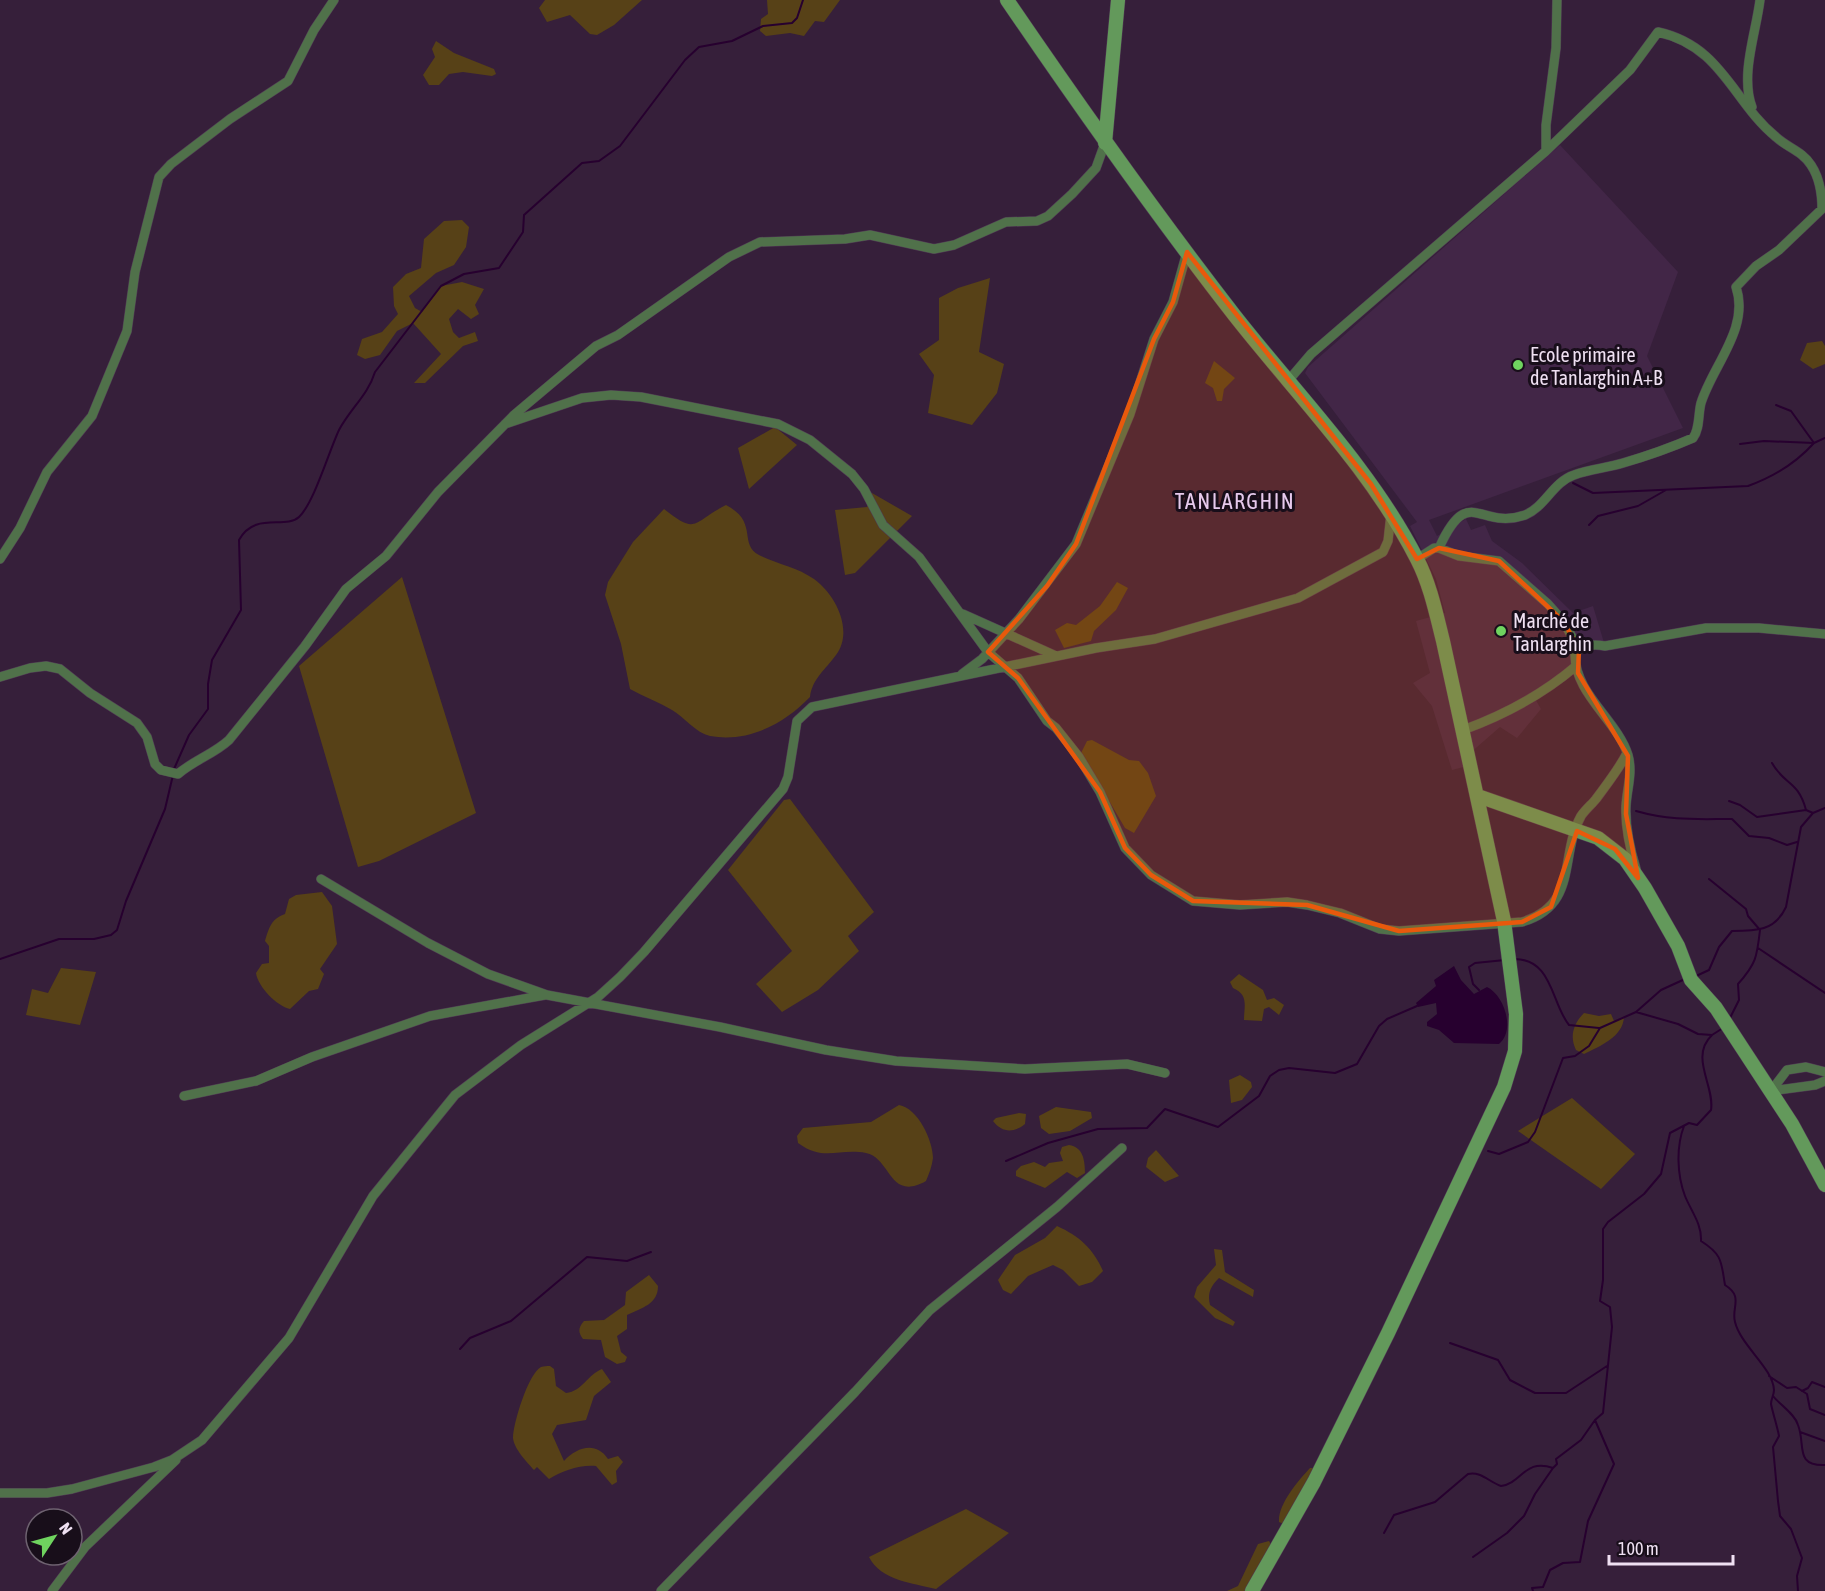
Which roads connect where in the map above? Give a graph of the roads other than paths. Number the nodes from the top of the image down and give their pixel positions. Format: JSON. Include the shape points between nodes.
{"nodes":[{"id":1,"x":334,"y":0,"type":"edge"},
{"id":2,"x":1007,"y":0,"type":"edge"},
{"id":3,"x":1118,"y":0,"type":"edge"},
{"id":4,"x":1557,"y":0,"type":"edge"},
{"id":5,"x":1760,"y":0,"type":"edge"},
{"id":6,"x":1755,"y":115,"type":"junction"},
{"id":7,"x":1105,"y":143,"type":"junction"},
{"id":8,"x":1546,"y":151,"type":"junction"},
{"id":9,"x":1187,"y":252,"type":"junction"},
{"id":10,"x":1288,"y":381,"type":"junction"},
{"id":11,"x":505,"y":423,"type":"junction"},
{"id":12,"x":1391,"y":514,"type":"junction"},
{"id":13,"x":1438,"y":548,"type":"junction"},
{"id":14,"x":0,"y":559,"type":"edge"},
{"id":15,"x":1417,"y":559,"type":"junction"},
{"id":16,"x":957,"y":610,"type":"junction"},
{"id":17,"x":1006,"y":633,"type":"junction"},
{"id":18,"x":1825,"y":634,"type":"edge"},
{"id":19,"x":1579,"y":649,"type":"junction"},
{"id":20,"x":988,"y":652,"type":"junction"},
{"id":21,"x":1056,"y":656,"type":"junction"},
{"id":22,"x":1008,"y":666,"type":"junction"},
{"id":23,"x":1576,"y":666,"type":"junction"},
{"id":24,"x":960,"y":675,"type":"junction"},
{"id":25,"x":0,"y":677,"type":"edge"},
{"id":26,"x":1463,"y":730,"type":"junction"},
{"id":27,"x":1627,"y":753,"type":"junction"},
{"id":28,"x":1478,"y":796,"type":"junction"},
{"id":29,"x":1577,"y":831,"type":"junction"},
{"id":30,"x":1638,"y":878,"type":"junction"},
{"id":31,"x":321,"y":879,"type":"dead end"},
{"id":32,"x":1504,"y":921,"type":"junction"},
{"id":33,"x":548,"y":995,"type":"junction"},
{"id":34,"x":590,"y":1002,"type":"junction"},
{"id":35,"x":1825,"y":1072,"type":"edge"},
{"id":36,"x":1166,"y":1073,"type":"dead end"},
{"id":37,"x":1825,"y":1081,"type":"edge"},
{"id":38,"x":1771,"y":1091,"type":"junction"},
{"id":39,"x":184,"y":1096,"type":"dead end"},
{"id":40,"x":1122,"y":1148,"type":"dead end"},
{"id":41,"x":1825,"y":1185,"type":"edge"},
{"id":42,"x":180,"y":1455,"type":"junction"},
{"id":43,"x":0,"y":1493,"type":"edge"},
{"id":44,"x":1263,"y":1573,"type":"junction"},
{"id":45,"x":52,"y":1591,"type":"edge"},
{"id":46,"x":661,"y":1591,"type":"edge"},
{"id":47,"x":1252,"y":1591,"type":"edge"},
{"id":48,"x":1258,"y":1591,"type":"edge"}],
"edges":[{"from":1,"to":14,"type":"street","via":[[288,81],[239,112],[159,177],[135,272],[127,331],[92,416],[47,472]]},
{"from":2,"to":7,"type":"street"},
{"from":3,"to":7,"type":"street"},
{"from":4,"to":8,"type":"street"},
{"from":5,"to":6,"type":"street","via":[[1748,92]]},
{"from":6,"to":8,"type":"street","via":[[1719,66],[1699,51],[1658,32],[1630,70]]},
{"from":6,"to":13,"type":"street","via":[[1776,138],[1796,148],[1810,162],[1816,172],[1822,209],[1736,287],[1742,306],[1731,340],[1701,402],[1695,435],[1665,450],[1573,475],[1526,514],[1461,514],[1450,524]]},
{"from":7,"to":9,"type":"street"},
{"from":7,"to":11,"type":"street","via":[[1096,168],[1048,216],[1030,223],[1005,222],[954,245],[925,248],[870,235],[782,239],[750,245],[578,359]]},
{"from":8,"to":10,"type":"street","via":[[1311,354]]},
{"from":9,"to":10,"type":"street"},
{"from":9,"to":17,"type":"street","via":[[1173,302],[1076,544],[1047,586]]},
{"from":10,"to":12,"type":"street"},
{"from":11,"to":16,"type":"street","via":[[582,398],[611,395],[641,397],[778,424],[810,440],[852,474],[883,525],[919,557]]},
{"from":11,"to":25,"type":"street","via":[[427,505],[386,556],[346,589],[306,646],[229,740],[178,774],[155,764],[147,737],[137,723],[60,669],[30,668]]},
{"from":12,"to":15,"type":"street"},
{"from":12,"to":21,"type":"street","via":[[1383,552],[1298,598],[1155,639]]},
{"from":13,"to":15,"type":"street"},
{"from":13,"to":19,"type":"street","via":[[1459,556],[1499,561],[1548,604]]},
{"from":15,"to":26,"type":"street","via":[[1431,595]]},
{"from":16,"to":17,"type":"street"},
{"from":16,"to":20,"type":"street"},
{"from":17,"to":20,"type":"street"},
{"from":17,"to":21,"type":"street"},
{"from":18,"to":19,"type":"street","via":[[1706,628]]},
{"from":19,"to":23,"type":"street","via":[[1575,654]]},
{"from":20,"to":22,"type":"street"},
{"from":20,"to":24,"type":"street"},
{"from":21,"to":22,"type":"street"},
{"from":22,"to":24,"type":"street"},
{"from":22,"to":32,"type":"street","via":[[1047,721],[1079,757],[1125,848],[1173,891],[1210,903],[1307,904],[1380,929],[1399,931]]},
{"from":23,"to":26,"type":"street","via":[[1543,692]]},
{"from":23,"to":27,"type":"street"},
{"from":24,"to":34,"type":"street","via":[[826,702],[803,714],[797,721],[783,789],[644,952]]},
{"from":26,"to":28,"type":"street"},
{"from":27,"to":29,"type":"street","via":[[1581,816]]},
{"from":27,"to":30,"type":"street","via":[[1631,780],[1626,814]]},
{"from":28,"to":29,"type":"street"},
{"from":28,"to":32,"type":"street"},
{"from":29,"to":30,"type":"street","via":[[1615,849]]},
{"from":29,"to":32,"type":"street","via":[[1551,907],[1522,922]]},
{"from":30,"to":38,"type":"street","via":[[1678,946],[1691,980],[1716,1008]]},
{"from":31,"to":33,"type":"street","via":[[428,944],[488,974]]},
{"from":32,"to":44,"type":"street","via":[[1516,1023],[1515,1051],[1504,1087],[1314,1482]]},
{"from":33,"to":34,"type":"street"},
{"from":33,"to":39,"type":"street","via":[[430,1016],[256,1081]]},
{"from":34,"to":36,"type":"street","via":[[896,1061],[1025,1069],[1127,1064]]},
{"from":34,"to":42,"type":"street","via":[[521,1045],[455,1095],[373,1196],[289,1338],[202,1440]]},
{"from":35,"to":38,"type":"street","via":[[1806,1067],[1787,1070]]},
{"from":37,"to":38,"type":"street"},
{"from":38,"to":41,"type":"street"},
{"from":40,"to":46,"type":"street","via":[[930,1310]]},
{"from":42,"to":43,"type":"street","via":[[154,1467],[72,1490]]},
{"from":42,"to":45,"type":"street","via":[[85,1547]]},
{"from":44,"to":47,"type":"street"},
{"from":44,"to":48,"type":"street"}]}
